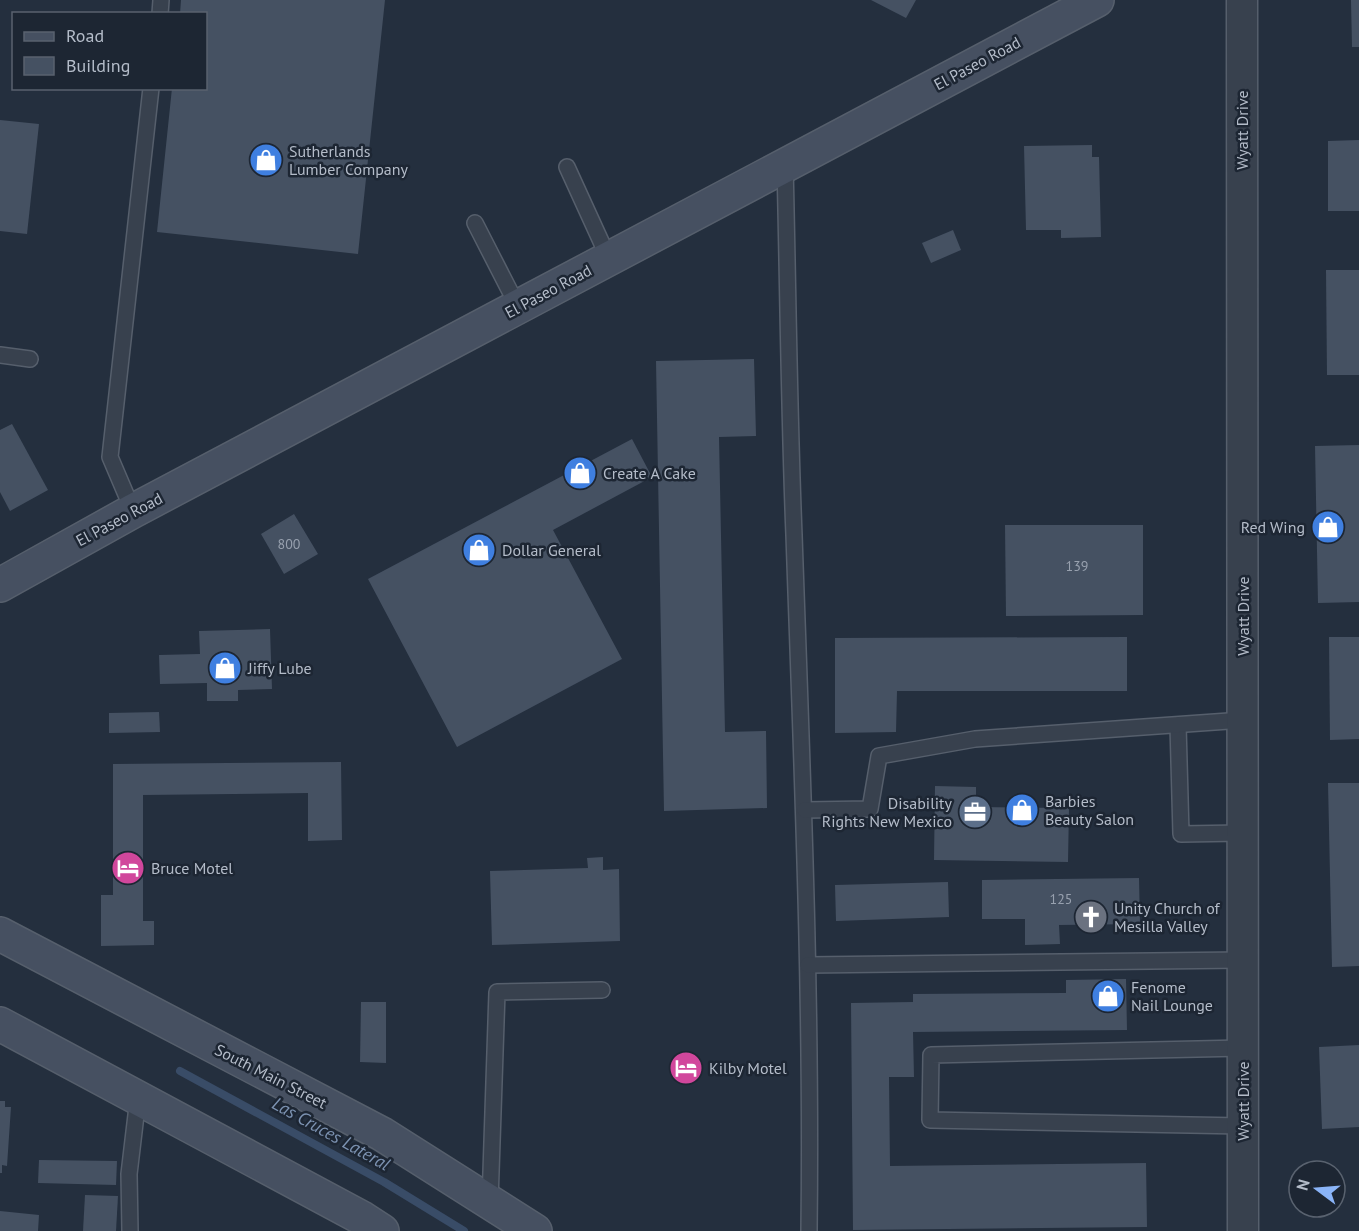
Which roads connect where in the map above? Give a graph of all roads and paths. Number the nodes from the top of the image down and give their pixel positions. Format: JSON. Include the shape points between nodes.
{"nodes":[{"id":1,"x":1097,"y":0,"type":"edge"},
{"id":2,"x":1242,"y":0,"type":"edge"},
{"id":3,"x":151,"y":90,"type":"edge"},
{"id":4,"x":785,"y":165,"type":"junction"},
{"id":5,"x":567,"y":167,"type":"dead end"},
{"id":6,"x":475,"y":223,"type":"dead end"},
{"id":7,"x":609,"y":259,"type":"junction"},
{"id":8,"x":518,"y":307,"type":"junction"},
{"id":9,"x":0,"y":355,"type":"edge"},
{"id":10,"x":30,"y":359,"type":"dead end"},
{"id":11,"x":133,"y":511,"type":"junction"},
{"id":12,"x":0,"y":585,"type":"edge"},
{"id":13,"x":1243,"y":720,"type":"junction"},
{"id":14,"x":1178,"y":725,"type":"junction"},
{"id":15,"x":805,"y":810,"type":"junction"},
{"id":16,"x":1242,"y":833,"type":"junction"},
{"id":17,"x":0,"y":934,"type":"edge"},
{"id":18,"x":1243,"y":960,"type":"junction"},
{"id":19,"x":808,"y":965,"type":"junction"},
{"id":20,"x":602,"y":990,"type":"dead end"},
{"id":21,"x":0,"y":1024,"type":"edge"},
{"id":22,"x":1243,"y":1048,"type":"junction"},
{"id":23,"x":138,"y":1098,"type":"junction"},
{"id":24,"x":1243,"y":1126,"type":"junction"},
{"id":25,"x":490,"y":1202,"type":"junction"},
{"id":26,"x":369,"y":1227,"type":"edge"},
{"id":27,"x":130,"y":1231,"type":"edge"},
{"id":28,"x":535,"y":1231,"type":"edge"},
{"id":29,"x":809,"y":1231,"type":"edge"},
{"id":30,"x":1243,"y":1231,"type":"edge"}],
"edges":[{"from":1,"to":4,"type":"main road","name":"El Paseo Road"},
{"from":2,"to":13,"type":"street","name":"Wyatt Drive"},
{"from":3,"to":11,"type":"lane","via":[[110,457]]},
{"from":4,"to":7,"type":"main road","name":"El Paseo Road"},
{"from":4,"to":15,"type":"lane"},
{"from":5,"to":7,"type":"lane"},
{"from":6,"to":8,"type":"lane"},
{"from":7,"to":8,"type":"main road","name":"El Paseo Road"},
{"from":8,"to":11,"type":"main road","name":"El Paseo Road"},
{"from":9,"to":10,"type":"lane"},
{"from":11,"to":12,"type":"main road","name":"El Paseo Road"},
{"from":13,"to":14,"type":"lane"},
{"from":13,"to":16,"type":"street","name":"Wyatt Drive"},
{"from":14,"to":15,"type":"lane","via":[[975,739],[879,756],[870,809]]},
{"from":14,"to":16,"type":"lane","via":[[1181,834]]},
{"from":15,"to":19,"type":"lane"},
{"from":16,"to":18,"type":"street","name":"Wyatt Drive"},
{"from":17,"to":25,"type":"main road","name":"South Main Street","via":[[382,1134]]},
{"from":18,"to":19,"type":"lane"},
{"from":18,"to":22,"type":"street","name":"Wyatt Drive"},
{"from":19,"to":29,"type":"lane"},
{"from":20,"to":25,"type":"lane","via":[[497,992]]},
{"from":21,"to":23,"type":"main road"},
{"from":22,"to":24,"type":"street","name":"Wyatt Drive"},
{"from":22,"to":24,"type":"lane","via":[[931,1056],[930,1120]]},
{"from":23,"to":26,"type":"main road"},
{"from":23,"to":27,"type":"lane","via":[[129,1174]]},
{"from":24,"to":30,"type":"street","name":"Wyatt Drive"},
{"from":25,"to":28,"type":"main road","name":"South Main Street"}]}
